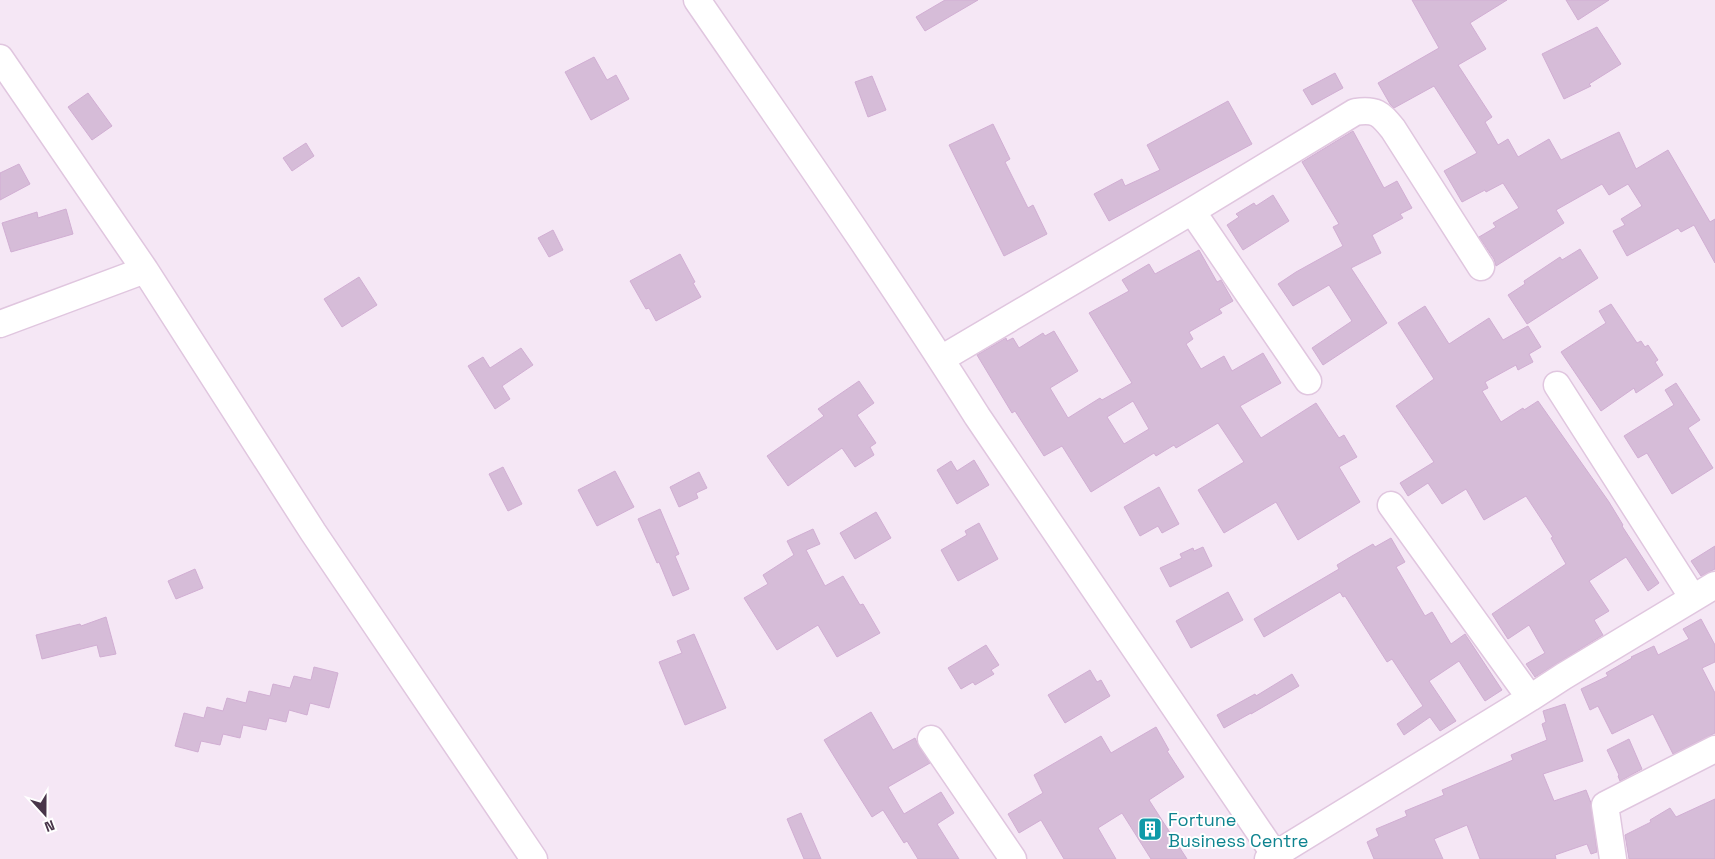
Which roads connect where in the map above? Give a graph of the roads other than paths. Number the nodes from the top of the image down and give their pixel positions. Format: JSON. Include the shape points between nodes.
{"nodes":[{"id":1,"x":697,"y":0,"type":"edge"},
{"id":2,"x":0,"y":58,"type":"edge"},
{"id":3,"x":1192,"y":211,"type":"junction"},
{"id":4,"x":1481,"y":267,"type":"dead end"},
{"id":5,"x":145,"y":270,"type":"junction"},
{"id":6,"x":0,"y":324,"type":"edge"},
{"id":7,"x":941,"y":359,"type":"junction"},
{"id":8,"x":1308,"y":381,"type":"dead end"},
{"id":9,"x":1557,"y":385,"type":"dead end"},
{"id":10,"x":1391,"y":505,"type":"dead end"},
{"id":11,"x":1715,"y":585,"type":"edge"},
{"id":12,"x":1693,"y":598,"type":"junction"},
{"id":13,"x":1530,"y":698,"type":"junction"},
{"id":14,"x":931,"y":739,"type":"dead end"},
{"id":15,"x":1715,"y":748,"type":"edge"},
{"id":16,"x":1271,"y":857,"type":"edge"},
{"id":17,"x":534,"y":859,"type":"edge"},
{"id":18,"x":1013,"y":859,"type":"edge"},
{"id":19,"x":1613,"y":859,"type":"edge"}],
"edges":[{"from":1,"to":7,"type":"street"},
{"from":2,"to":5,"type":"street"},
{"from":3,"to":4,"type":"street","via":[[1355,112],[1368,110],[1382,115],[1393,129]]},
{"from":3,"to":7,"type":"street"},
{"from":3,"to":8,"type":"street"},
{"from":5,"to":6,"type":"street"},
{"from":5,"to":17,"type":"street","via":[[313,532]]},
{"from":7,"to":16,"type":"street"},
{"from":9,"to":12,"type":"street"},
{"from":10,"to":13,"type":"street"},
{"from":11,"to":12,"type":"street"},
{"from":12,"to":13,"type":"street"},
{"from":13,"to":16,"type":"street"},
{"from":14,"to":18,"type":"street"},
{"from":15,"to":19,"type":"street","via":[[1605,805]]}]}
